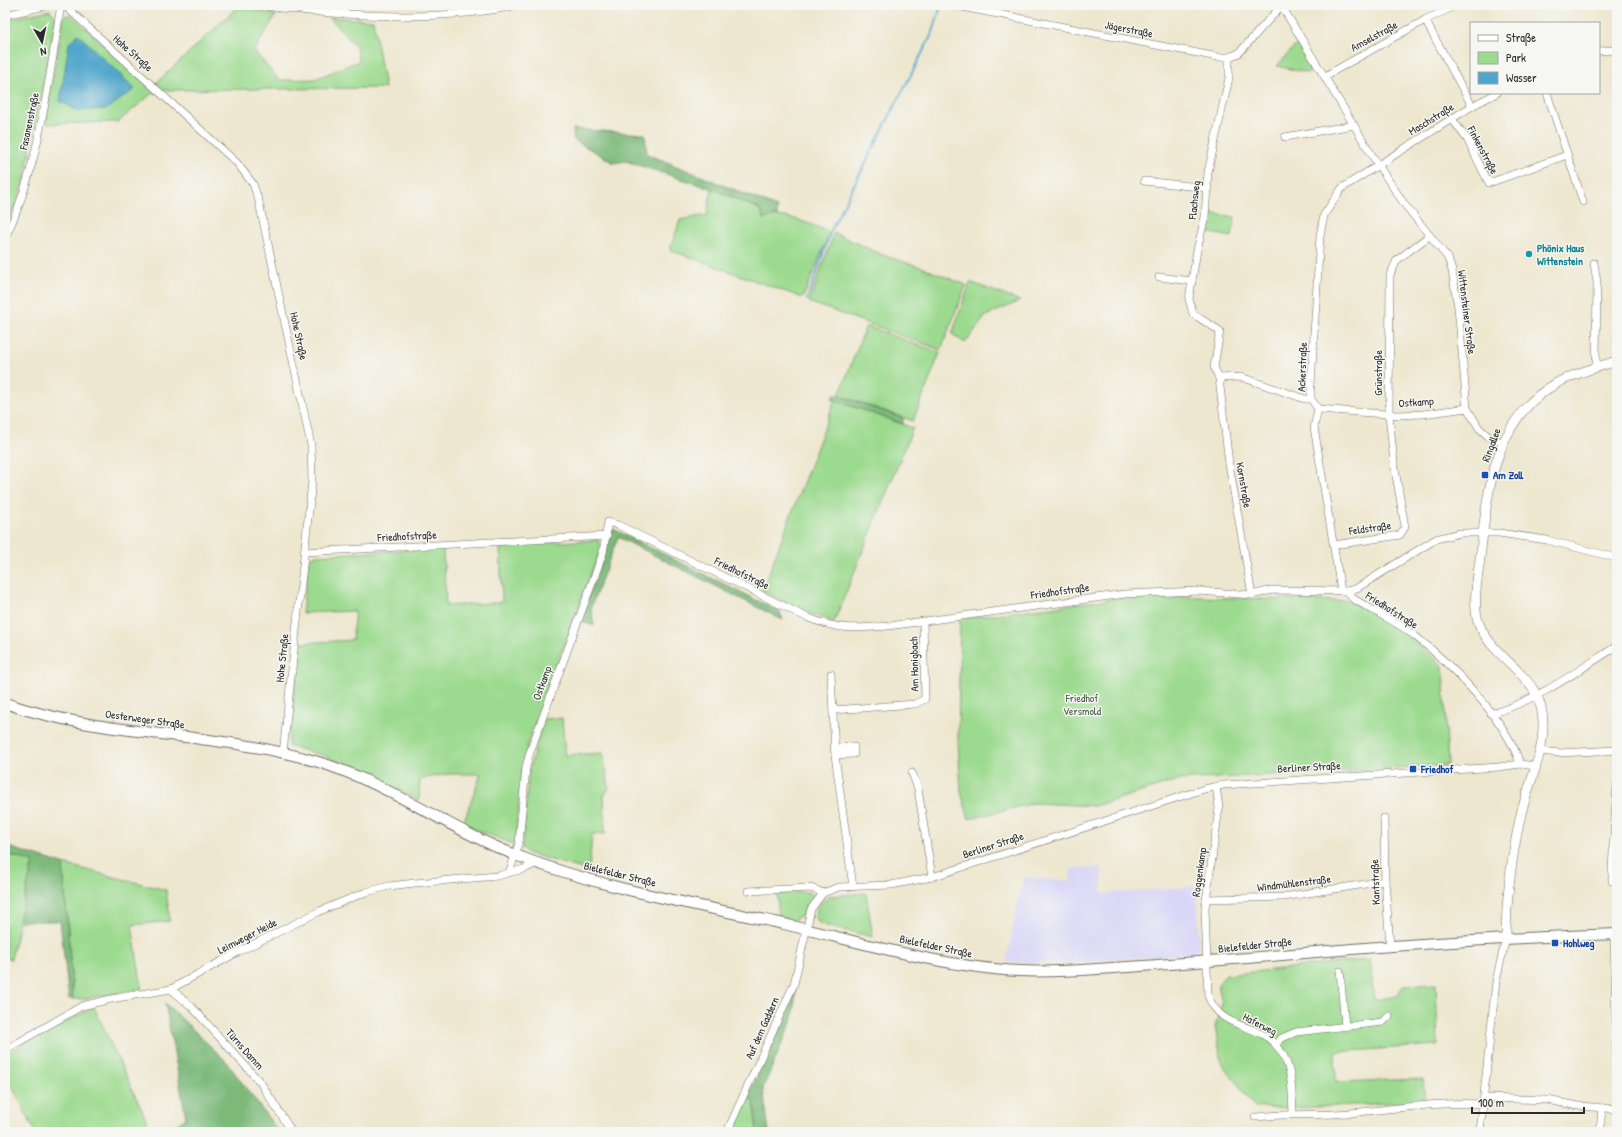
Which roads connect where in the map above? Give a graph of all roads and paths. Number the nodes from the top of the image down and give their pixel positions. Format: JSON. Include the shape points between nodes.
{"nodes":[{"id":1,"x":50,"y":5,"type":"edge"},
{"id":2,"x":61,"y":5,"type":"edge"},
{"id":3,"x":64,"y":5,"type":"edge"},
{"id":4,"x":257,"y":5,"type":"edge"},
{"id":5,"x":516,"y":5,"type":"edge"},
{"id":6,"x":952,"y":5,"type":"edge"},
{"id":7,"x":1282,"y":5,"type":"edge"},
{"id":8,"x":1457,"y":5,"type":"edge"},
{"id":9,"x":5,"y":15,"type":"edge"},
{"id":10,"x":1425,"y":20,"type":"junction"},
{"id":11,"x":1617,"y":50,"type":"edge"},
{"id":12,"x":1600,"y":51,"type":"edge"},
{"id":13,"x":1229,"y":57,"type":"junction"},
{"id":14,"x":1325,"y":76,"type":"junction"},
{"id":15,"x":1495,"y":94,"type":"edge"},
{"id":16,"x":1547,"y":94,"type":"edge"},
{"id":17,"x":1472,"y":106,"type":"junction"},
{"id":18,"x":1452,"y":119,"type":"junction"},
{"id":19,"x":1354,"y":125,"type":"junction"},
{"id":20,"x":1285,"y":137,"type":"dead end"},
{"id":21,"x":1567,"y":155,"type":"junction"},
{"id":22,"x":1378,"y":165,"type":"junction"},
{"id":23,"x":1144,"y":181,"type":"dead end"},
{"id":24,"x":1208,"y":188,"type":"junction"},
{"id":25,"x":1583,"y":202,"type":"dead end"},
{"id":26,"x":1429,"y":236,"type":"junction"},
{"id":27,"x":5,"y":238,"type":"edge"},
{"id":28,"x":1594,"y":263,"type":"dead end"},
{"id":29,"x":1159,"y":277,"type":"dead end"},
{"id":30,"x":1192,"y":281,"type":"junction"},
{"id":31,"x":1617,"y":361,"type":"edge"},
{"id":32,"x":1598,"y":367,"type":"junction"},
{"id":33,"x":1219,"y":378,"type":"junction"},
{"id":34,"x":1311,"y":399,"type":"junction"},
{"id":35,"x":1467,"y":408,"type":"junction"},
{"id":36,"x":1318,"y":410,"type":"junction"},
{"id":37,"x":1389,"y":415,"type":"junction"},
{"id":38,"x":1502,"y":442,"type":"junction"},
{"id":39,"x":608,"y":522,"type":"joint"},
{"id":40,"x":1405,"y":527,"type":"joint"},
{"id":41,"x":1483,"y":532,"type":"junction"},
{"id":42,"x":607,"y":536,"type":"junction"},
{"id":43,"x":1334,"y":544,"type":"junction"},
{"id":44,"x":304,"y":552,"type":"junction"},
{"id":45,"x":1617,"y":558,"type":"edge"},
{"id":46,"x":1344,"y":591,"type":"junction"},
{"id":47,"x":1252,"y":595,"type":"junction"},
{"id":48,"x":923,"y":621,"type":"junction"},
{"id":49,"x":1617,"y":646,"type":"edge"},
{"id":50,"x":831,"y":674,"type":"dead end"},
{"id":51,"x":1538,"y":695,"type":"junction"},
{"id":52,"x":5,"y":704,"type":"edge"},
{"id":53,"x":833,"y":710,"type":"junction"},
{"id":54,"x":1491,"y":714,"type":"junction"},
{"id":55,"x":1617,"y":750,"type":"edge"},
{"id":56,"x":1540,"y":751,"type":"junction"},
{"id":57,"x":283,"y":753,"type":"junction"},
{"id":58,"x":1520,"y":764,"type":"junction"},
{"id":59,"x":1535,"y":766,"type":"junction"},
{"id":60,"x":912,"y":773,"type":"dead end"},
{"id":61,"x":1617,"y":784,"type":"edge"},
{"id":62,"x":1216,"y":786,"type":"junction"},
{"id":63,"x":1384,"y":818,"type":"dead end"},
{"id":64,"x":515,"y":855,"type":"junction"},
{"id":65,"x":537,"y":863,"type":"junction"},
{"id":66,"x":509,"y":873,"type":"junction"},
{"id":67,"x":932,"y":877,"type":"junction"},
{"id":68,"x":1385,"y":881,"type":"junction"},
{"id":69,"x":1615,"y":881,"type":"edge"},
{"id":70,"x":853,"y":887,"type":"junction"},
{"id":71,"x":748,"y":890,"type":"dead end"},
{"id":72,"x":823,"y":893,"type":"junction"},
{"id":73,"x":1206,"y":899,"type":"junction"},
{"id":74,"x":806,"y":929,"type":"junction"},
{"id":75,"x":1616,"y":934,"type":"edge"},
{"id":76,"x":1506,"y":938,"type":"junction"},
{"id":77,"x":1390,"y":946,"type":"junction"},
{"id":78,"x":1206,"y":962,"type":"junction"},
{"id":79,"x":1340,"y":971,"type":"dead end"},
{"id":80,"x":171,"y":989,"type":"junction"},
{"id":81,"x":1389,"y":1016,"type":"dead end"},
{"id":82,"x":1345,"y":1026,"type":"junction"},
{"id":83,"x":1276,"y":1044,"type":"junction"},
{"id":84,"x":5,"y":1050,"type":"edge"},
{"id":85,"x":1617,"y":1060,"type":"edge"},
{"id":86,"x":1484,"y":1101,"type":"junction"},
{"id":87,"x":1602,"y":1108,"type":"junction"},
{"id":88,"x":1617,"y":1109,"type":"edge"},
{"id":89,"x":1293,"y":1114,"type":"junction"},
{"id":90,"x":1255,"y":1116,"type":"dead end"},
{"id":91,"x":292,"y":1132,"type":"edge"},
{"id":92,"x":727,"y":1132,"type":"edge"},
{"id":93,"x":1480,"y":1132,"type":"edge"},
{"id":94,"x":1600,"y":1132,"type":"edge"}],
"edges":[{"from":1,"to":9,"type":"street"},
{"from":2,"to":27,"type":"street","name":"Fasanenstraße","via":[[43,110],[27,183]]},
{"from":3,"to":44,"type":"street","name":"Hohe Straße","via":[[237,163],[253,184],[311,445],[312,481]]},
{"from":4,"to":5,"type":"street","via":[[386,16],[447,15],[503,9]]},
{"from":6,"to":13,"type":"street","name":"Jägerstraße","via":[[1218,57]]},
{"from":7,"to":13,"type":"street","via":[[1239,53]]},
{"from":7,"to":14,"type":"street","name":"Wittensteiner Straße"},
{"from":8,"to":10,"type":"street","name":"Amselstraße"},
{"from":10,"to":14,"type":"street","name":"Amselstraße"},
{"from":10,"to":17,"type":"street"},
{"from":11,"to":12,"type":"street"},
{"from":13,"to":24,"type":"street","name":"Flachsweg","via":[[1230,78],[1208,172]]},
{"from":14,"to":19,"type":"street","name":"Wittensteiner Straße"},
{"from":15,"to":17,"type":"street","name":"Maschstraße"},
{"from":16,"to":21,"type":"street"},
{"from":17,"to":18,"type":"street","name":"Maschstraße"},
{"from":18,"to":21,"type":"street","name":"Finkenstraße","via":[[1467,138],[1489,184]]},
{"from":18,"to":22,"type":"street","name":"Maschstraße"},
{"from":19,"to":20,"type":"street"},
{"from":19,"to":22,"type":"street","name":"Wittensteiner Straße"},
{"from":21,"to":25,"type":"street"},
{"from":22,"to":26,"type":"street","name":"Wittensteiner Straße"},
{"from":22,"to":34,"type":"street","name":"Ackerstraße","via":[[1342,188],[1324,215],[1320,236]]},
{"from":23,"to":24,"type":"street"},
{"from":24,"to":30,"type":"street","name":"Flachsweg"},
{"from":26,"to":35,"type":"street","name":"Wittensteiner Straße","via":[[1448,258],[1452,271],[1458,307]]},
{"from":26,"to":37,"type":"street","name":"Grünstraße","via":[[1397,260],[1390,275]]},
{"from":28,"to":32,"type":"street","via":[[1597,282]]},
{"from":29,"to":30,"type":"street"},
{"from":30,"to":33,"type":"street","name":"Flachsweg","via":[[1189,299],[1193,314],[1220,331],[1214,367]]},
{"from":31,"to":32,"type":"street","name":"Ringallee"},
{"from":32,"to":38,"type":"street","name":"Ringallee","via":[[1557,383],[1543,392],[1512,424]]},
{"from":33,"to":34,"type":"street","via":[[1241,377],[1305,400]]},
{"from":33,"to":47,"type":"street","name":"Kornstraße","via":[[1229,464]]},
{"from":34,"to":36,"type":"street","name":"Ackerstraße"},
{"from":35,"to":37,"type":"street","name":"Ostkamp","via":[[1423,414]]},
{"from":35,"to":38,"type":"street","name":"Wittensteiner Straße","via":[[1479,428],[1489,437]]},
{"from":36,"to":37,"type":"street","name":"Ostkamp"},
{"from":36,"to":43,"type":"street","via":[[1314,427]]},
{"from":37,"to":40,"type":"street","name":"Grünstraße"},
{"from":38,"to":41,"type":"street","name":"Ringallee"},
{"from":39,"to":42,"type":"street","name":"Ostkamp"},
{"from":39,"to":48,"type":"street","name":"Friedhofstraße","via":[[618,524],[837,628]]},
{"from":40,"to":43,"type":"street","name":"Feldstraße","via":[[1400,535]]},
{"from":41,"to":45,"type":"street","via":[[1547,540]]},
{"from":41,"to":46,"type":"street","via":[[1460,533],[1436,540],[1357,588]]},
{"from":41,"to":51,"type":"street","via":[[1476,604],[1479,623],[1488,640],[1525,677]]},
{"from":42,"to":44,"type":"street","name":"Friedhofstraße"},
{"from":42,"to":64,"type":"street","name":"Ostkamp","via":[[530,752],[526,767],[519,843]]},
{"from":43,"to":46,"type":"street"},
{"from":44,"to":57,"type":"street","name":"Hohe Straße"},
{"from":46,"to":47,"type":"street","name":"Friedhofstraße","via":[[1272,590]]},
{"from":46,"to":54,"type":"street","name":"Friedhofstraße","via":[[1415,636],[1478,697]]},
{"from":47,"to":48,"type":"street","name":"Friedhofstraße","via":[[1198,591],[1126,594]]},
{"from":48,"to":53,"type":"street","name":"Am Honigbach","via":[[925,699],[915,704]]},
{"from":49,"to":51,"type":"street"},
{"from":50,"to":53,"type":"street"},
{"from":51,"to":54,"type":"street"},
{"from":51,"to":56,"type":"street","via":[[1544,723]]},
{"from":52,"to":57,"type":"main road","name":"Oesterweger Straße","via":[[73,721],[187,736]]},
{"from":53,"to":70,"type":"street","via":[[835,752]]},
{"from":54,"to":58,"type":"street","name":"Friedhofstraße","via":[[1516,750]]},
{"from":55,"to":56,"type":"street","via":[[1559,754]]},
{"from":56,"to":59,"type":"street"},
{"from":57,"to":64,"type":"main road","name":"Bielefelder Straße","via":[[338,768],[479,840]]},
{"from":58,"to":59,"type":"street","name":"Berliner Straße"},
{"from":58,"to":62,"type":"street","name":"Berliner Straße"},
{"from":59,"to":76,"type":"street","via":[[1521,815],[1511,870]]},
{"from":60,"to":67,"type":"street","via":[[918,789]]},
{"from":61,"to":69,"type":"street"},
{"from":62,"to":67,"type":"street","name":"Berliner Straße"},
{"from":62,"to":73,"type":"street","name":"Roggenkamp","via":[[1219,808]]},
{"from":63,"to":68,"type":"street","name":"Kantstraße"},
{"from":64,"to":65,"type":"main road","name":"Bielefelder Straße"},
{"from":64,"to":66,"type":"street"},
{"from":65,"to":66,"type":"street","name":"Leimweger Heide"},
{"from":65,"to":74,"type":"main road","name":"Bielefelder Straße","via":[[611,885]]},
{"from":66,"to":80,"type":"street","name":"Leimweger Heide","via":[[483,878],[389,886],[366,892],[320,911]]},
{"from":67,"to":70,"type":"street","name":"Berliner Straße","via":[[897,884]]},
{"from":68,"to":73,"type":"street","name":"Windmühlenstraße","via":[[1283,897]]},
{"from":68,"to":77,"type":"street","name":"Kantstraße"},
{"from":70,"to":72,"type":"street","name":"Berliner Straße","via":[[839,887]]},
{"from":71,"to":72,"type":"street","via":[[810,888]]},
{"from":72,"to":74,"type":"street","via":[[811,909]]},
{"from":73,"to":78,"type":"street","name":"Roggenkamp"},
{"from":74,"to":78,"type":"main road","name":"Bielefelder Straße","via":[[976,967],[1018,971],[1058,972]]},
{"from":74,"to":92,"type":"street","name":"Auf dem Gaddern","via":[[794,984]]},
{"from":75,"to":76,"type":"main road","name":"Bielefelder Straße"},
{"from":75,"to":85,"type":"street"},
{"from":76,"to":77,"type":"main road","name":"Bielefelder Straße"},
{"from":76,"to":86,"type":"street","via":[[1496,981]]},
{"from":77,"to":78,"type":"main road","name":"Bielefelder Straße"},
{"from":78,"to":83,"type":"street","name":"Haferweg","via":[[1208,996],[1211,1005],[1220,1016]]},
{"from":79,"to":82,"type":"street"},
{"from":80,"to":84,"type":"street","name":"Leimweger Heide","via":[[82,1006]]},
{"from":80,"to":91,"type":"street","name":"Türns Damm","via":[[192,1007],[260,1082]]},
{"from":81,"to":82,"type":"street","via":[[1383,1022]]},
{"from":82,"to":83,"type":"street","via":[[1296,1032],[1282,1038]]},
{"from":83,"to":89,"type":"street","name":"Haferweg","via":[[1286,1062],[1291,1081]]},
{"from":86,"to":87,"type":"street","via":[[1547,1100]]},
{"from":86,"to":89,"type":"street","via":[[1334,1114]]},
{"from":86,"to":93,"type":"street"},
{"from":87,"to":88,"type":"street"},
{"from":87,"to":94,"type":"street"},
{"from":89,"to":90,"type":"street"}]}
